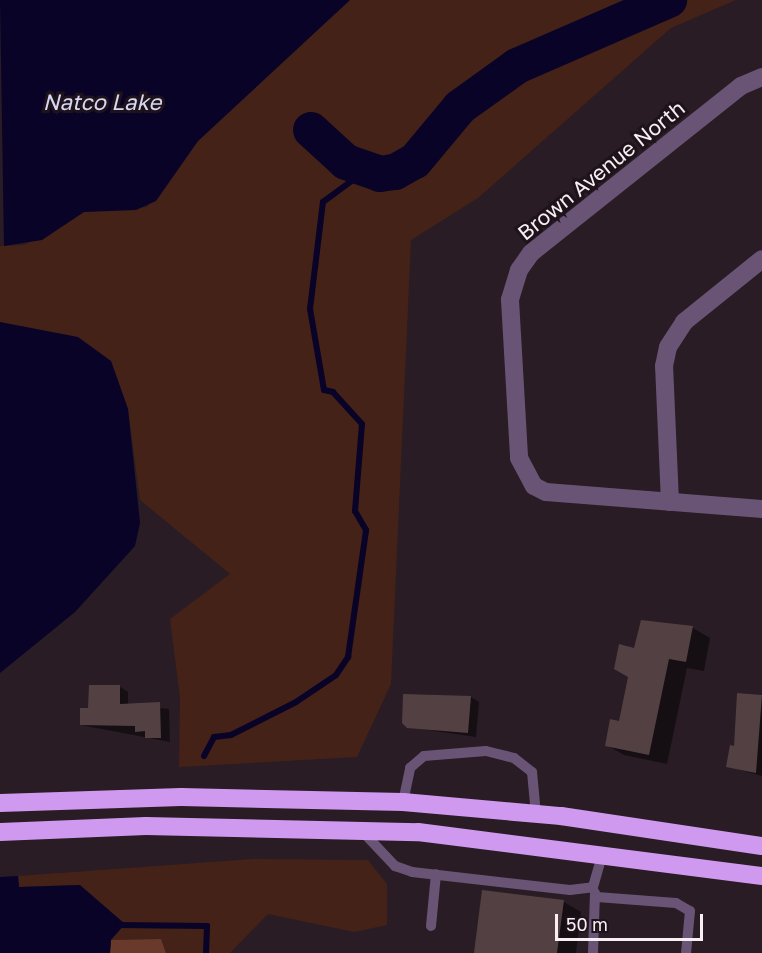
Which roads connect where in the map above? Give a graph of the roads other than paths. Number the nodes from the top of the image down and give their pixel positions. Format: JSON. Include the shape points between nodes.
{"nodes":[{"id":1,"x":762,"y":77,"type":"edge"},
{"id":2,"x":762,"y":259,"type":"edge"},
{"id":3,"x":670,"y":502,"type":"junction"},
{"id":4,"x":762,"y":509,"type":"edge"},
{"id":5,"x":403,"y":802,"type":"junction"},
{"id":6,"x":0,"y":803,"type":"edge"},
{"id":7,"x":536,"y":814,"type":"junction"},
{"id":8,"x":361,"y":830,"type":"junction"},
{"id":9,"x":0,"y":832,"type":"edge"},
{"id":10,"x":762,"y":846,"type":"edge"},
{"id":11,"x":603,"y":852,"type":"junction"},
{"id":12,"x":436,"y":874,"type":"junction"},
{"id":13,"x":762,"y":876,"type":"edge"},
{"id":14,"x":595,"y":892,"type":"junction"},
{"id":15,"x":431,"y":926,"type":"dead end"},
{"id":16,"x":595,"y":953,"type":"edge"},
{"id":17,"x":686,"y":953,"type":"edge"}],
"edges":[{"from":1,"to":3,"type":"street","name":"Brown Avenue North","via":[[741,86],[531,253],[513,286],[519,458],[526,479],[546,492]]},
{"from":2,"to":3,"type":"street","via":[[684,322],[668,346],[664,366]]},
{"from":3,"to":4,"type":"street","name":"Brown Avenue North"},
{"from":5,"to":6,"type":"highway","via":[[181,797]]},
{"from":5,"to":7,"type":"highway"},
{"from":5,"to":7,"type":"lane","via":[[410,768],[424,756],[486,750],[514,758],[532,772]]},
{"from":7,"to":10,"type":"highway"},
{"from":8,"to":9,"type":"highway","via":[[146,826]]},
{"from":8,"to":11,"type":"highway"},
{"from":8,"to":12,"type":"lane","via":[[395,866]]},
{"from":11,"to":13,"type":"highway"},
{"from":11,"to":14,"type":"lane"},
{"from":12,"to":14,"type":"lane"},
{"from":12,"to":15,"type":"lane"},
{"from":14,"to":16,"type":"lane"},
{"from":14,"to":17,"type":"lane","via":[[676,903],[690,912]]}]}
